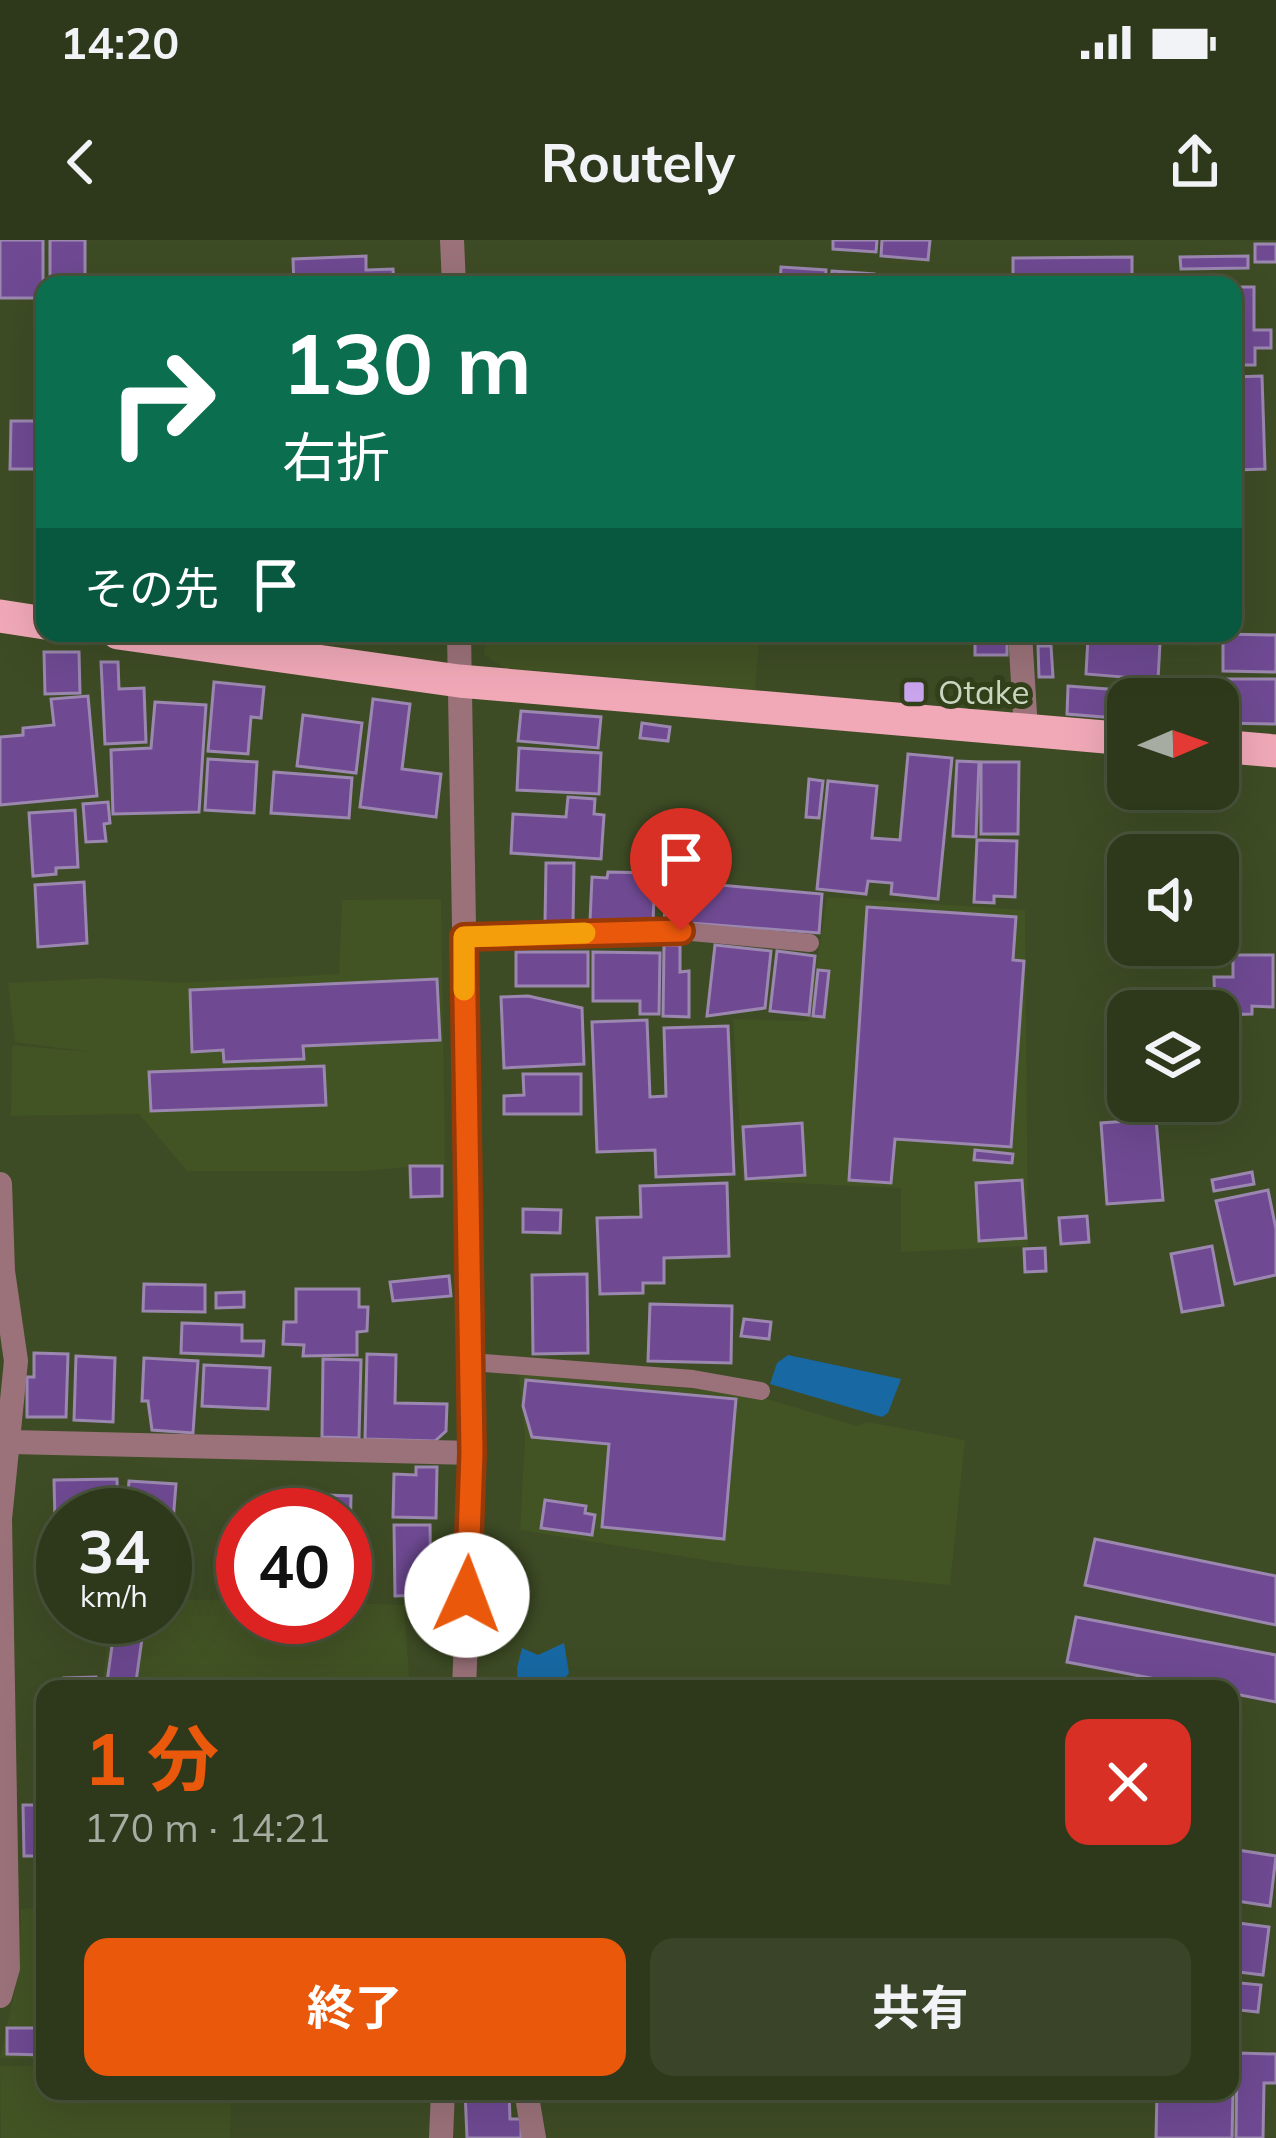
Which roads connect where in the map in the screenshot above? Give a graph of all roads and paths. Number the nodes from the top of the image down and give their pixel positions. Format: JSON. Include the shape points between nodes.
{"nodes":[{"id":1,"x":452,"y":240,"type":"edge"},
{"id":2,"x":454,"y":276,"type":"edge"},
{"id":3,"x":0,"y":616,"type":"edge"},
{"id":4,"x":36,"y":622,"type":"edge"},
{"id":5,"x":182,"y":642,"type":"edge"},
{"id":6,"x":459,"y":642,"type":"edge"},
{"id":7,"x":1021,"y":642,"type":"edge"},
{"id":8,"x":459,"y":681,"type":"junction"},
{"id":9,"x":1026,"y":730,"type":"junction"},
{"id":10,"x":1107,"y":737,"type":"edge"},
{"id":11,"x":1239,"y":748,"type":"edge"},
{"id":12,"x":1276,"y":751,"type":"edge"},
{"id":13,"x":464,"y":937,"type":"junction"},
{"id":14,"x":810,"y":943,"type":"dead end"},
{"id":15,"x":0,"y":1184,"type":"edge"},
{"id":16,"x":471,"y":1362,"type":"junction"},
{"id":17,"x":761,"y":1391,"type":"dead end"},
{"id":18,"x":11,"y":1442,"type":"junction"},
{"id":19,"x":472,"y":1453,"type":"junction"},
{"id":20,"x":0,"y":1519,"type":"edge"},
{"id":21,"x":464,"y":1680,"type":"edge"},
{"id":22,"x":0,"y":1996,"type":"edge"},
{"id":23,"x":442,"y":2100,"type":"edge"},
{"id":24,"x":528,"y":2100,"type":"edge"},
{"id":25,"x":441,"y":2138,"type":"edge"},
{"id":26,"x":534,"y":2138,"type":"edge"}],
"edges":[{"from":1,"to":2,"type":"street"},
{"from":3,"to":4,"type":"highway"},
{"from":5,"to":8,"type":"highway"},
{"from":6,"to":8,"type":"street"},
{"from":7,"to":9,"type":"street"},
{"from":8,"to":9,"type":"highway"},
{"from":8,"to":13,"type":"street"},
{"from":9,"to":10,"type":"highway"},
{"from":11,"to":12,"type":"highway"},
{"from":13,"to":14,"type":"lane","via":[[681,931]]},
{"from":13,"to":16,"type":"street"},
{"from":15,"to":18,"type":"street","via":[[16,1361]]},
{"from":16,"to":17,"type":"lane"},
{"from":16,"to":19,"type":"street"},
{"from":18,"to":19,"type":"street"},
{"from":18,"to":20,"type":"street"},
{"from":19,"to":21,"type":"street"},
{"from":20,"to":22,"type":"street","via":[[8,1968]]},
{"from":23,"to":25,"type":"street"},
{"from":24,"to":26,"type":"street"}]}
